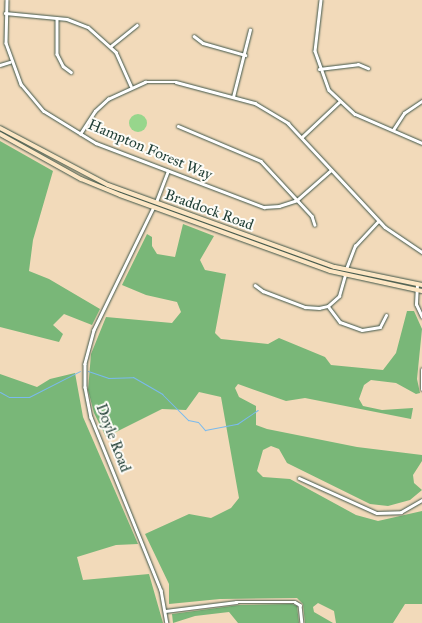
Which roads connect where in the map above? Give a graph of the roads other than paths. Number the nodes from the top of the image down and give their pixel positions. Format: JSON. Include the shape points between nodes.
{"nodes":[{"id":1,"x":7,"y":0,"type":"edge"},
{"id":2,"x":321,"y":0,"type":"edge"},
{"id":3,"x":5,"y":13,"type":"junction"},
{"id":4,"x":57,"y":18,"type":"junction"},
{"id":5,"x":136,"y":25,"type":"dead end"},
{"id":6,"x":250,"y":30,"type":"dead end"},
{"id":7,"x":194,"y":36,"type":"dead end"},
{"id":8,"x":111,"y":46,"type":"junction"},
{"id":9,"x":245,"y":55,"type":"junction"},
{"id":10,"x":10,"y":62,"type":"junction"},
{"id":11,"x":0,"y":65,"type":"edge"},
{"id":12,"x":368,"y":68,"type":"dead end"},
{"id":13,"x":319,"y":69,"type":"junction"},
{"id":14,"x":71,"y":72,"type":"dead end"},
{"id":15,"x":131,"y":86,"type":"junction"},
{"id":16,"x":233,"y":97,"type":"junction"},
{"id":17,"x":422,"y":101,"type":"edge"},
{"id":18,"x":340,"y":102,"type":"junction"},
{"id":19,"x":178,"y":126,"type":"dead end"},
{"id":20,"x":0,"y":128,"type":"edge"},
{"id":21,"x":393,"y":130,"type":"junction"},
{"id":22,"x":0,"y":134,"type":"edge"},
{"id":23,"x":80,"y":134,"type":"junction"},
{"id":24,"x":302,"y":137,"type":"junction"},
{"id":25,"x":422,"y":143,"type":"edge"},
{"id":26,"x":331,"y":170,"type":"junction"},
{"id":27,"x":168,"y":172,"type":"junction"},
{"id":28,"x":297,"y":200,"type":"junction"},
{"id":29,"x":154,"y":205,"type":"junction"},
{"id":30,"x":378,"y":221,"type":"junction"},
{"id":31,"x":315,"y":225,"type":"dead end"},
{"id":32,"x":422,"y":252,"type":"edge"},
{"id":33,"x":346,"y":271,"type":"junction"},
{"id":34,"x":345,"y":276,"type":"junction"},
{"id":35,"x":255,"y":284,"type":"dead end"},
{"id":36,"x":420,"y":285,"type":"edge"},
{"id":37,"x":416,"y":290,"type":"junction"},
{"id":38,"x":422,"y":291,"type":"edge"},
{"id":39,"x":328,"y":306,"type":"junction"},
{"id":40,"x":386,"y":315,"type":"dead end"},
{"id":41,"x":422,"y":317,"type":"edge"},
{"id":42,"x":422,"y":369,"type":"edge"},
{"id":43,"x":422,"y":389,"type":"edge"},
{"id":44,"x":299,"y":478,"type":"dead end"},
{"id":45,"x":422,"y":500,"type":"edge"},
{"id":46,"x":165,"y":610,"type":"junction"},
{"id":47,"x":167,"y":623,"type":"edge"},
{"id":48,"x":302,"y":623,"type":"edge"}],
"edges":[{"from":1,"to":3,"type":"street","name":"Hampton Forest Way"},
{"from":2,"to":13,"type":"street","via":[[315,38]]},
{"from":3,"to":4,"type":"street"},
{"from":3,"to":10,"type":"street","name":"Hampton Forest Way"},
{"from":4,"to":8,"type":"street","via":[[88,27]]},
{"from":4,"to":14,"type":"street","via":[[57,54],[62,66]]},
{"from":5,"to":8,"type":"street"},
{"from":6,"to":9,"type":"street"},
{"from":7,"to":9,"type":"street","via":[[202,43]]},
{"from":8,"to":15,"type":"street"},
{"from":9,"to":16,"type":"street"},
{"from":10,"to":11,"type":"street"},
{"from":10,"to":23,"type":"street","name":"Hampton Forest Way","via":[[36,104]]},
{"from":12,"to":13,"type":"street","via":[[358,64]]},
{"from":13,"to":18,"type":"street"},
{"from":15,"to":16,"type":"street","via":[[170,81]]},
{"from":15,"to":23,"type":"street","via":[[101,104]]},
{"from":16,"to":24,"type":"street","via":[[272,112]]},
{"from":17,"to":21,"type":"street","via":[[404,113]]},
{"from":18,"to":21,"type":"street","via":[[356,114]]},
{"from":18,"to":24,"type":"street"},
{"from":19,"to":28,"type":"street","via":[[256,157]]},
{"from":20,"to":29,"type":"main road","name":"Braddock Road","via":[[89,177]]},
{"from":21,"to":25,"type":"street"},
{"from":22,"to":29,"type":"main road","name":"Braddock Road","via":[[82,180]]},
{"from":23,"to":27,"type":"street","name":"Hampton Forest Way","via":[[101,146]]},
{"from":24,"to":26,"type":"street"},
{"from":26,"to":28,"type":"street","name":"Hampton Forest Way"},
{"from":26,"to":30,"type":"street"},
{"from":27,"to":28,"type":"street","name":"Hampton Forest Way","via":[[258,206],[279,206]]},
{"from":27,"to":29,"type":"street","name":"Doyle Road"},
{"from":28,"to":31,"type":"street","via":[[312,216]]},
{"from":29,"to":33,"type":"main road","name":"Braddock Road"},
{"from":29,"to":34,"type":"main road","name":"Braddock Road"},
{"from":29,"to":46,"type":"street","name":"Doyle Road","via":[[94,330],[86,359],[85,387],[92,417],[152,566]]},
{"from":30,"to":32,"type":"street","via":[[397,238]]},
{"from":30,"to":33,"type":"street","via":[[355,246]]},
{"from":33,"to":34,"type":"street"},
{"from":33,"to":36,"type":"main road","name":"Braddock Road"},
{"from":34,"to":37,"type":"main road","name":"Braddock Road"},
{"from":34,"to":39,"type":"street","via":[[340,293]]},
{"from":35,"to":39,"type":"street","via":[[263,291],[305,307]]},
{"from":36,"to":37,"type":"street"},
{"from":37,"to":38,"type":"main road","name":"Braddock Road"},
{"from":37,"to":41,"type":"street","via":[[416,306]]},
{"from":39,"to":40,"type":"street","via":[[340,322],[362,330],[380,327]]},
{"from":42,"to":43,"type":"street"},
{"from":44,"to":45,"type":"street","via":[[377,513],[401,512]]},
{"from":46,"to":47,"type":"street","name":"Doyle Road"},
{"from":46,"to":48,"type":"street","via":[[236,602],[295,602],[300,606]]}]}
